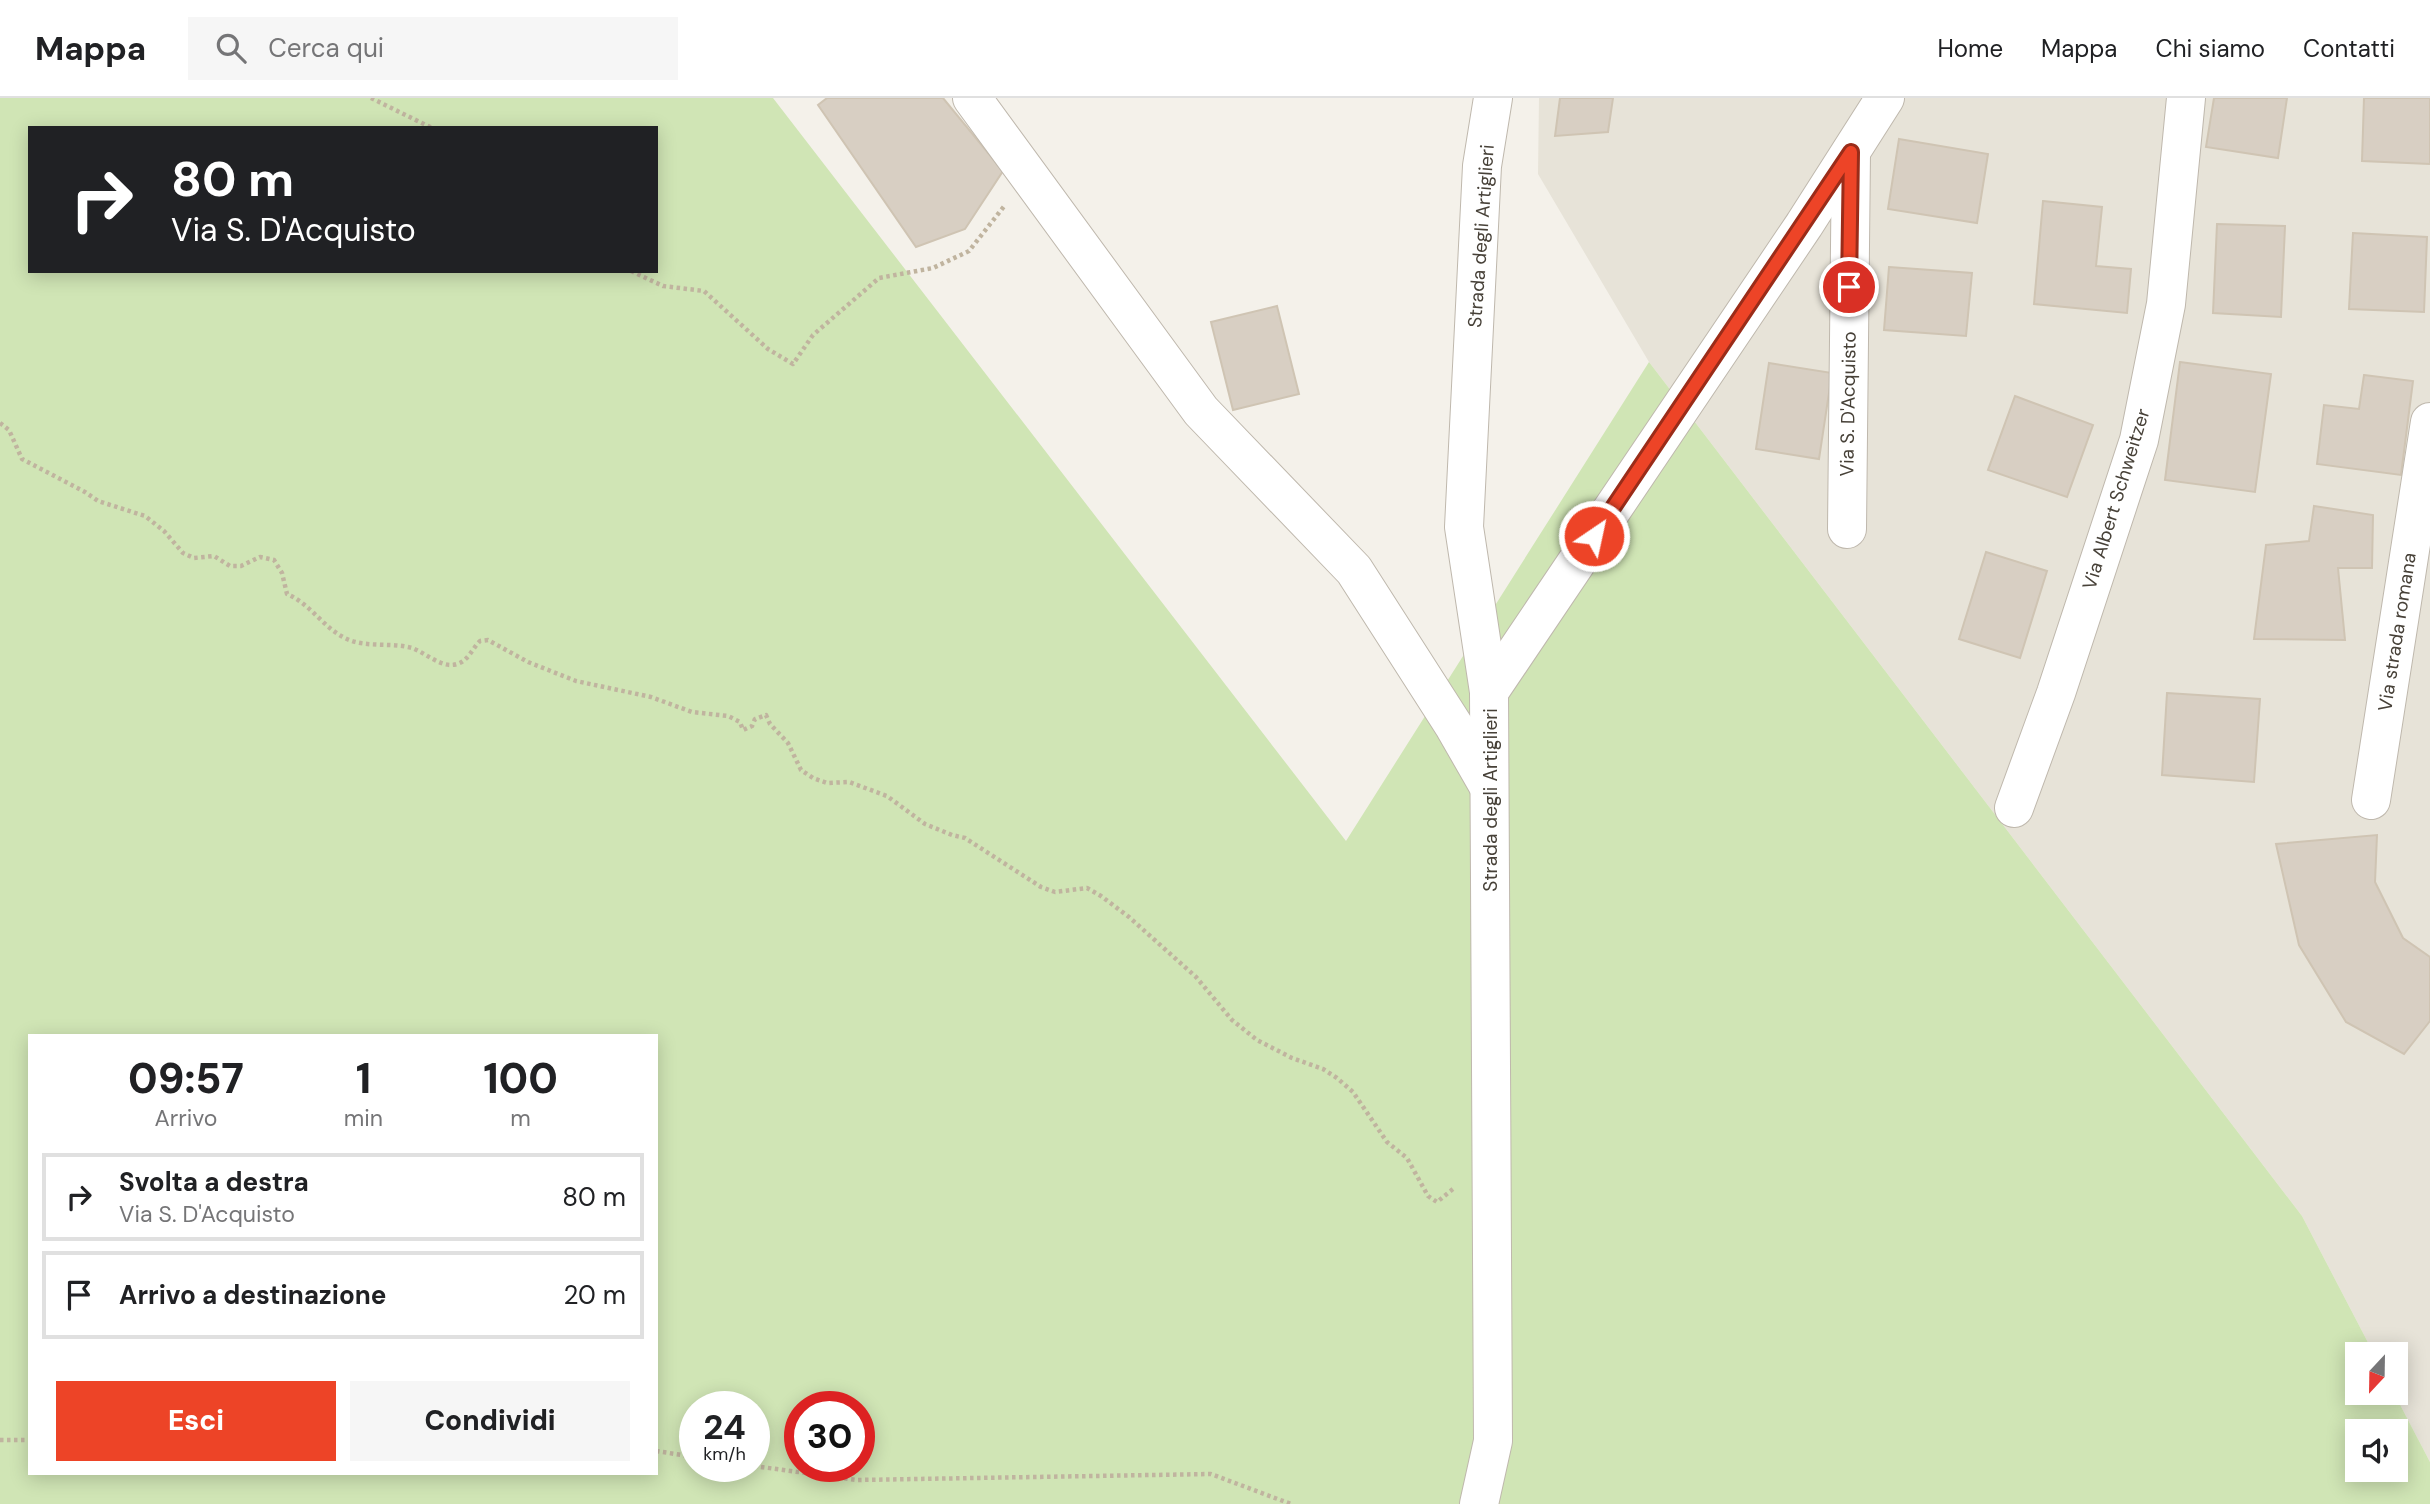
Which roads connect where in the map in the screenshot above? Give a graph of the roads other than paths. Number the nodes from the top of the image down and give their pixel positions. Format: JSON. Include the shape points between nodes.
{"nodes":[{"id":1,"x":972,"y":98,"type":"edge"},
{"id":2,"x":1493,"y":98,"type":"edge"},
{"id":3,"x":1885,"y":98,"type":"edge"},
{"id":4,"x":2186,"y":98,"type":"edge"},
{"id":5,"x":1851,"y":152,"type":"junction"},
{"id":6,"x":2430,"y":422,"type":"edge"},
{"id":7,"x":1847,"y":529,"type":"dead end"},
{"id":8,"x":1489,"y":692,"type":"junction"},
{"id":9,"x":1490,"y":789,"type":"junction"},
{"id":10,"x":2371,"y":800,"type":"dead end"},
{"id":11,"x":2014,"y":808,"type":"dead end"},
{"id":12,"x":1479,"y":1504,"type":"edge"}],
"edges":[{"from":1,"to":9,"type":"street","via":[[1201,411],[1354,570]]},
{"from":2,"to":8,"type":"street","name":"Strada degli Artiglieri","via":[[1482,166],[1464,527]]},
{"from":3,"to":5,"type":"street"},
{"from":4,"to":11,"type":"street","name":"Via Albert Schweitzer","via":[[2166,304],[2139,440]]},
{"from":5,"to":7,"type":"street","name":"Via S. D'Acquisto"},
{"from":5,"to":8,"type":"street"},
{"from":6,"to":10,"type":"street","name":"Via strada romana"},
{"from":8,"to":9,"type":"street","name":"Strada degli Artiglieri"},
{"from":9,"to":12,"type":"street","name":"Strada degli Artiglieri","via":[[1493,1441]]}]}
